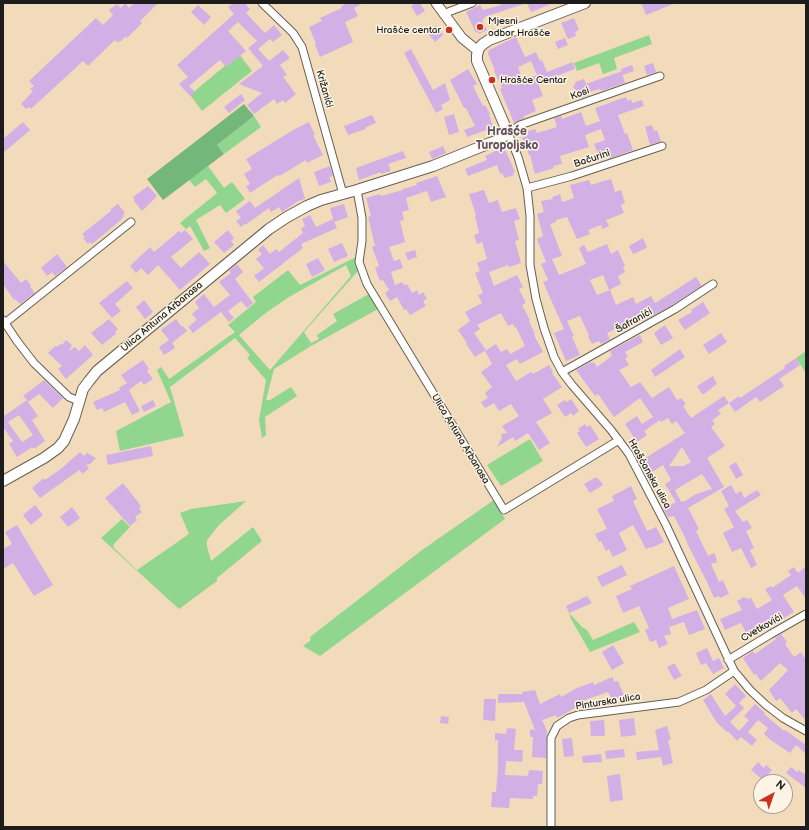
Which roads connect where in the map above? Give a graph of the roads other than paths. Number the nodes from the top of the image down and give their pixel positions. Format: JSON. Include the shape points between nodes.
{"nodes":[{"id":1,"x":262,"y":3,"type":"edge"},
{"id":2,"x":436,"y":3,"type":"edge"},
{"id":3,"x":472,"y":3,"type":"edge"},
{"id":4,"x":585,"y":3,"type":"edge"},
{"id":5,"x":443,"y":14,"type":"junction"},
{"id":6,"x":478,"y":52,"type":"junction"},
{"id":7,"x":660,"y":76,"type":"dead end"},
{"id":8,"x":508,"y":133,"type":"junction"},
{"id":9,"x":662,"y":146,"type":"dead end"},
{"id":10,"x":527,"y":188,"type":"junction"},
{"id":11,"x":357,"y":190,"type":"junction"},
{"id":12,"x":343,"y":194,"type":"junction"},
{"id":13,"x":131,"y":222,"type":"dead end"},
{"id":14,"x":713,"y":284,"type":"dead end"},
{"id":15,"x":4,"y":321,"type":"edge"},
{"id":16,"x":562,"y":372,"type":"junction"},
{"id":17,"x":79,"y":401,"type":"junction"},
{"id":18,"x":619,"y":440,"type":"junction"},
{"id":19,"x":3,"y":481,"type":"edge"},
{"id":20,"x":806,"y":614,"type":"edge"},
{"id":21,"x":728,"y":660,"type":"junction"},
{"id":22,"x":734,"y":671,"type":"junction"},
{"id":23,"x":806,"y":731,"type":"edge"},
{"id":24,"x":551,"y":827,"type":"edge"}],
"edges":[{"from":1,"to":12,"type":"street","name":"Križanići","via":[[293,33],[302,47]]},
{"from":2,"to":5,"type":"street"},
{"from":3,"to":5,"type":"street"},
{"from":4,"to":6,"type":"main road","via":[[489,40]]},
{"from":5,"to":6,"type":"street","via":[[462,38]]},
{"from":6,"to":8,"type":"main road","via":[[480,68]]},
{"from":7,"to":8,"type":"street","name":"Kosi","via":[[520,125]]},
{"from":8,"to":10,"type":"street","name":"Hrašćanska ulica"},
{"from":8,"to":11,"type":"main road","name":"Ulica Antuna Arbanasa","via":[[499,140],[433,166]]},
{"from":9,"to":10,"type":"street","name":"Bačurini"},
{"from":10,"to":16,"type":"street","name":"Hrašćanska ulica","via":[[532,280],[545,333]]},
{"from":11,"to":12,"type":"main road","name":"Ulica Antuna Arbanasa"},
{"from":11,"to":18,"type":"street","name":"Ulica Antuna Arbanasa","via":[[362,224],[359,262],[367,284],[504,510]]},
{"from":12,"to":17,"type":"main road","name":"Ulica Antuna Arbanasa","via":[[307,206],[259,236],[97,371],[86,385]]},
{"from":13,"to":15,"type":"street"},
{"from":14,"to":16,"type":"street","name":"Šafranići"},
{"from":15,"to":17,"type":"street","via":[[34,363],[69,396]]},
{"from":16,"to":18,"type":"street","name":"Hrašćanska ulica"},
{"from":17,"to":19,"type":"main road","name":"Ulica Antuna Arbanasa","via":[[70,430],[58,448]]},
{"from":18,"to":21,"type":"street","name":"Hrašćanska ulica","via":[[654,502]]},
{"from":20,"to":21,"type":"street","name":"Cvetkovići"},
{"from":21,"to":22,"type":"street","name":"Hrašćanska ulica"},
{"from":22,"to":23,"type":"street","name":"Hrašćanska ulica","via":[[766,705]]},
{"from":22,"to":24,"type":"street","name":"Pinturska ulica","via":[[706,690],[679,702],[578,715],[557,726],[551,738]]}]}
